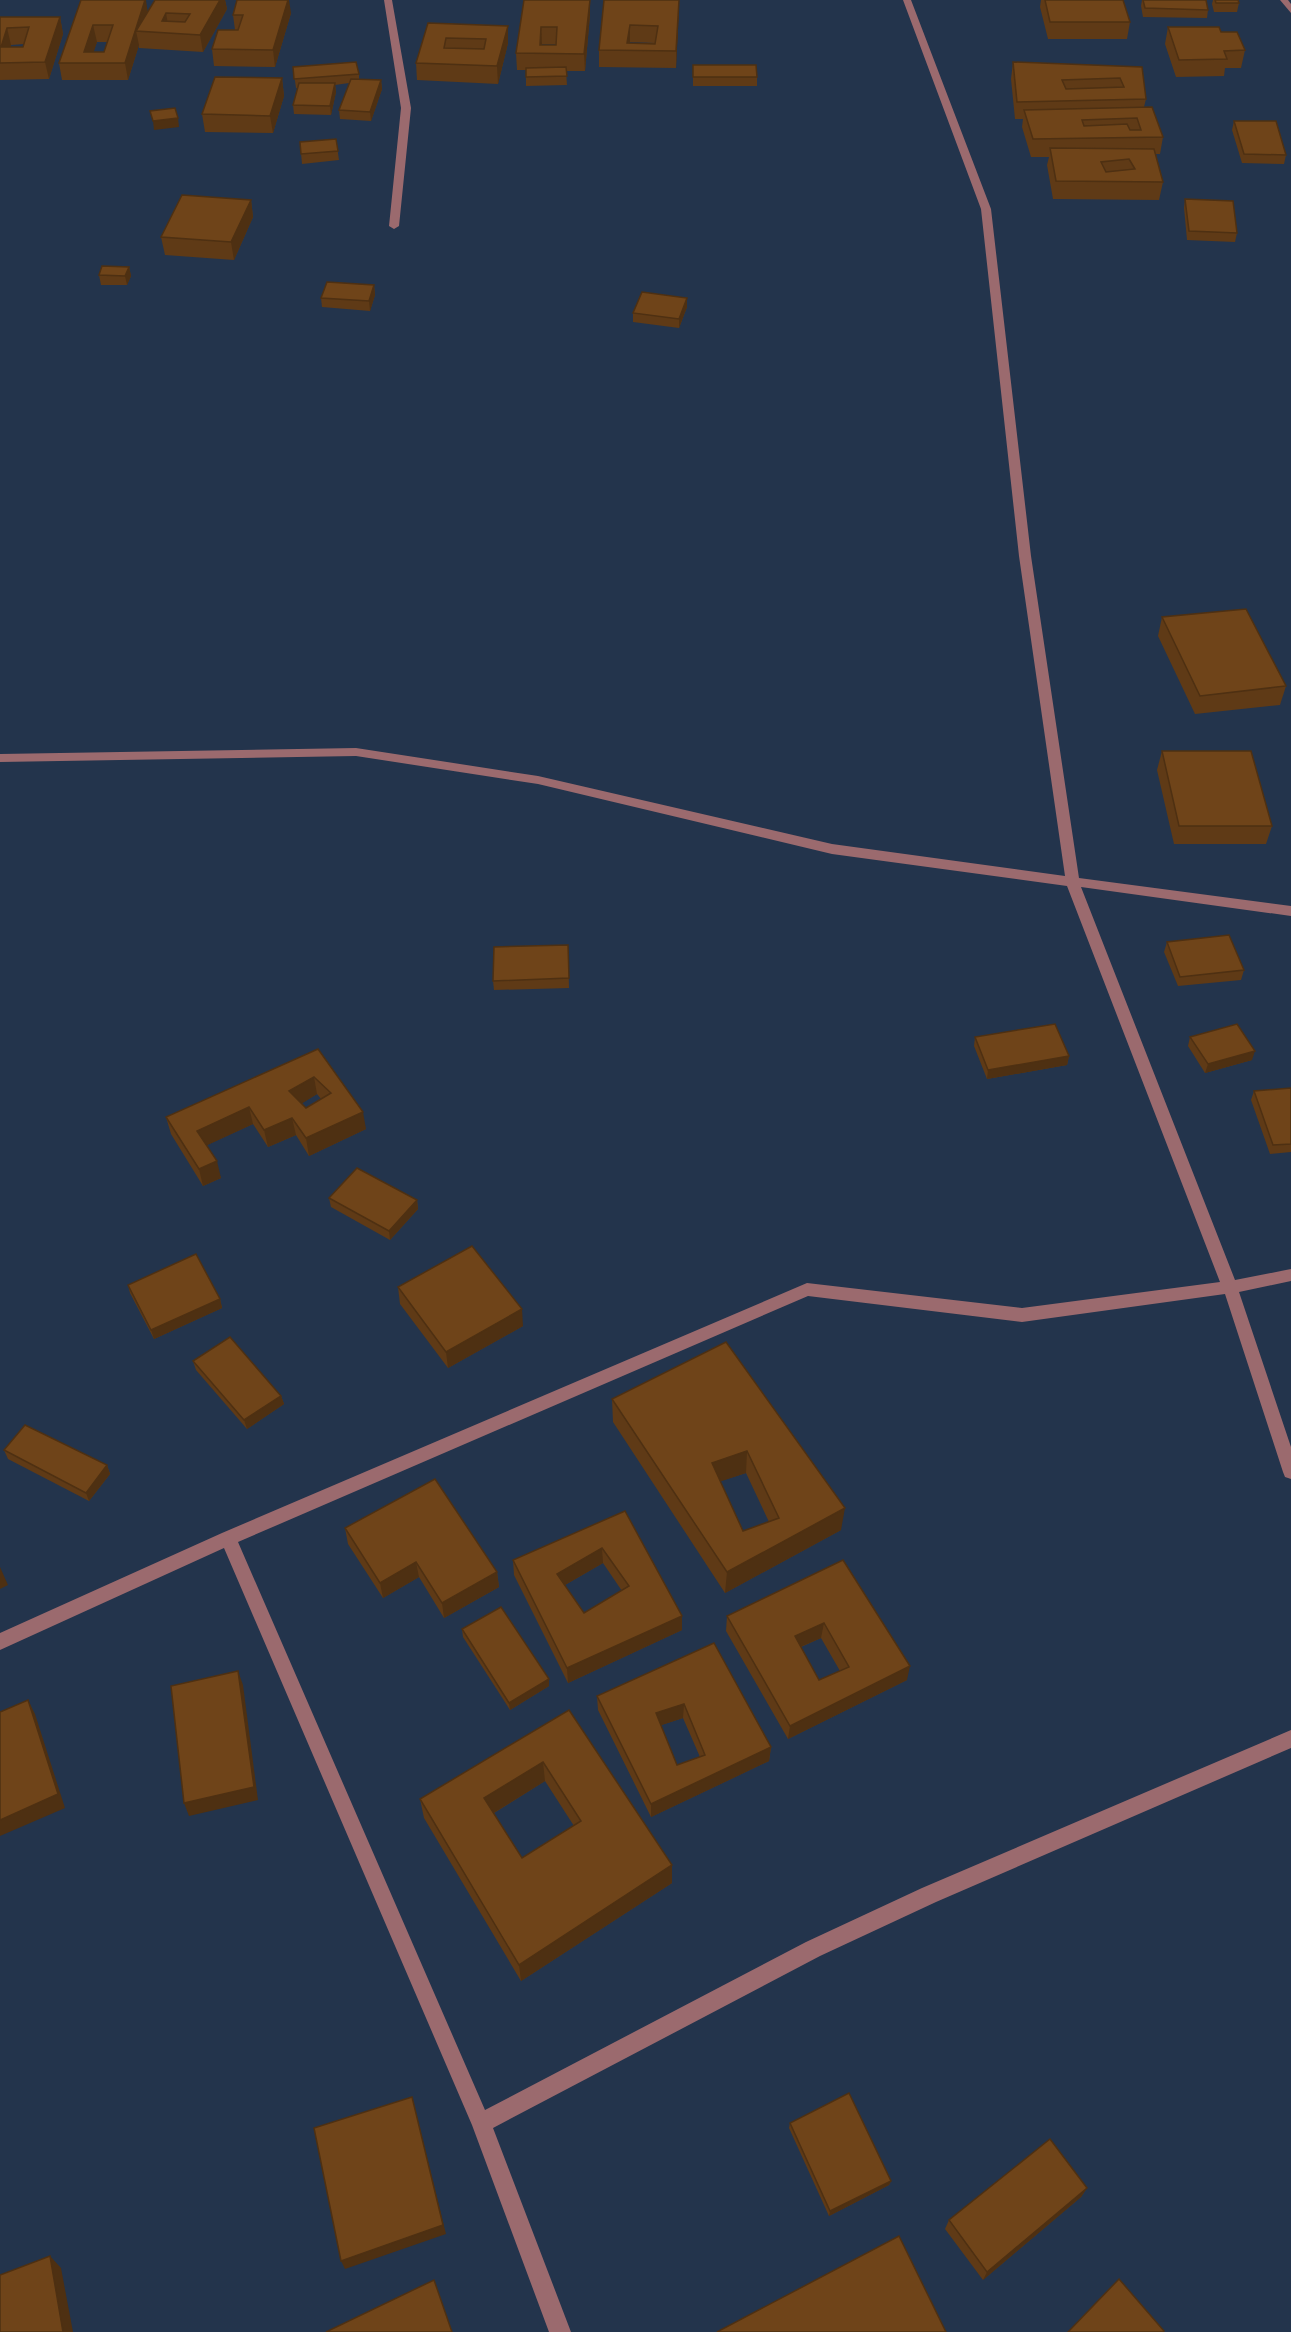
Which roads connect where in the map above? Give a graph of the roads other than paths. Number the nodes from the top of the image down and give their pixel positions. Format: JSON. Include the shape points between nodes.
{"nodes":[{"id":1,"x":388,"y":0,"type":"edge"},
{"id":2,"x":907,"y":0,"type":"edge"},
{"id":3,"x":1284,"y":0,"type":"edge"},
{"id":4,"x":1291,"y":10,"type":"edge"},
{"id":5,"x":394,"y":226,"type":"dead end"},
{"id":6,"x":0,"y":758,"type":"edge"},
{"id":7,"x":1073,"y":883,"type":"junction"},
{"id":8,"x":1291,"y":911,"type":"edge"},
{"id":9,"x":1291,"y":1275,"type":"edge"},
{"id":10,"x":1230,"y":1287,"type":"junction"},
{"id":11,"x":1291,"y":1472,"type":"edge"},
{"id":12,"x":228,"y":1538,"type":"junction"},
{"id":13,"x":0,"y":1642,"type":"edge"},
{"id":14,"x":1291,"y":1739,"type":"edge"},
{"id":15,"x":482,"y":2122,"type":"junction"},
{"id":16,"x":560,"y":2332,"type":"edge"}],
"edges":[{"from":1,"to":5,"type":"street","via":[[406,108]]},
{"from":2,"to":7,"type":"street","via":[[986,209],[1025,556]]},
{"from":3,"to":4,"type":"street"},
{"from":6,"to":7,"type":"street","via":[[356,752],[538,780],[832,849]]},
{"from":7,"to":8,"type":"street"},
{"from":7,"to":10,"type":"street"},
{"from":9,"to":10,"type":"street"},
{"from":10,"to":11,"type":"street"},
{"from":10,"to":12,"type":"street","via":[[1022,1315],[807,1289]]},
{"from":12,"to":13,"type":"street"},
{"from":12,"to":15,"type":"street"},
{"from":14,"to":15,"type":"street","via":[[813,1949]]},
{"from":15,"to":16,"type":"street"}]}
